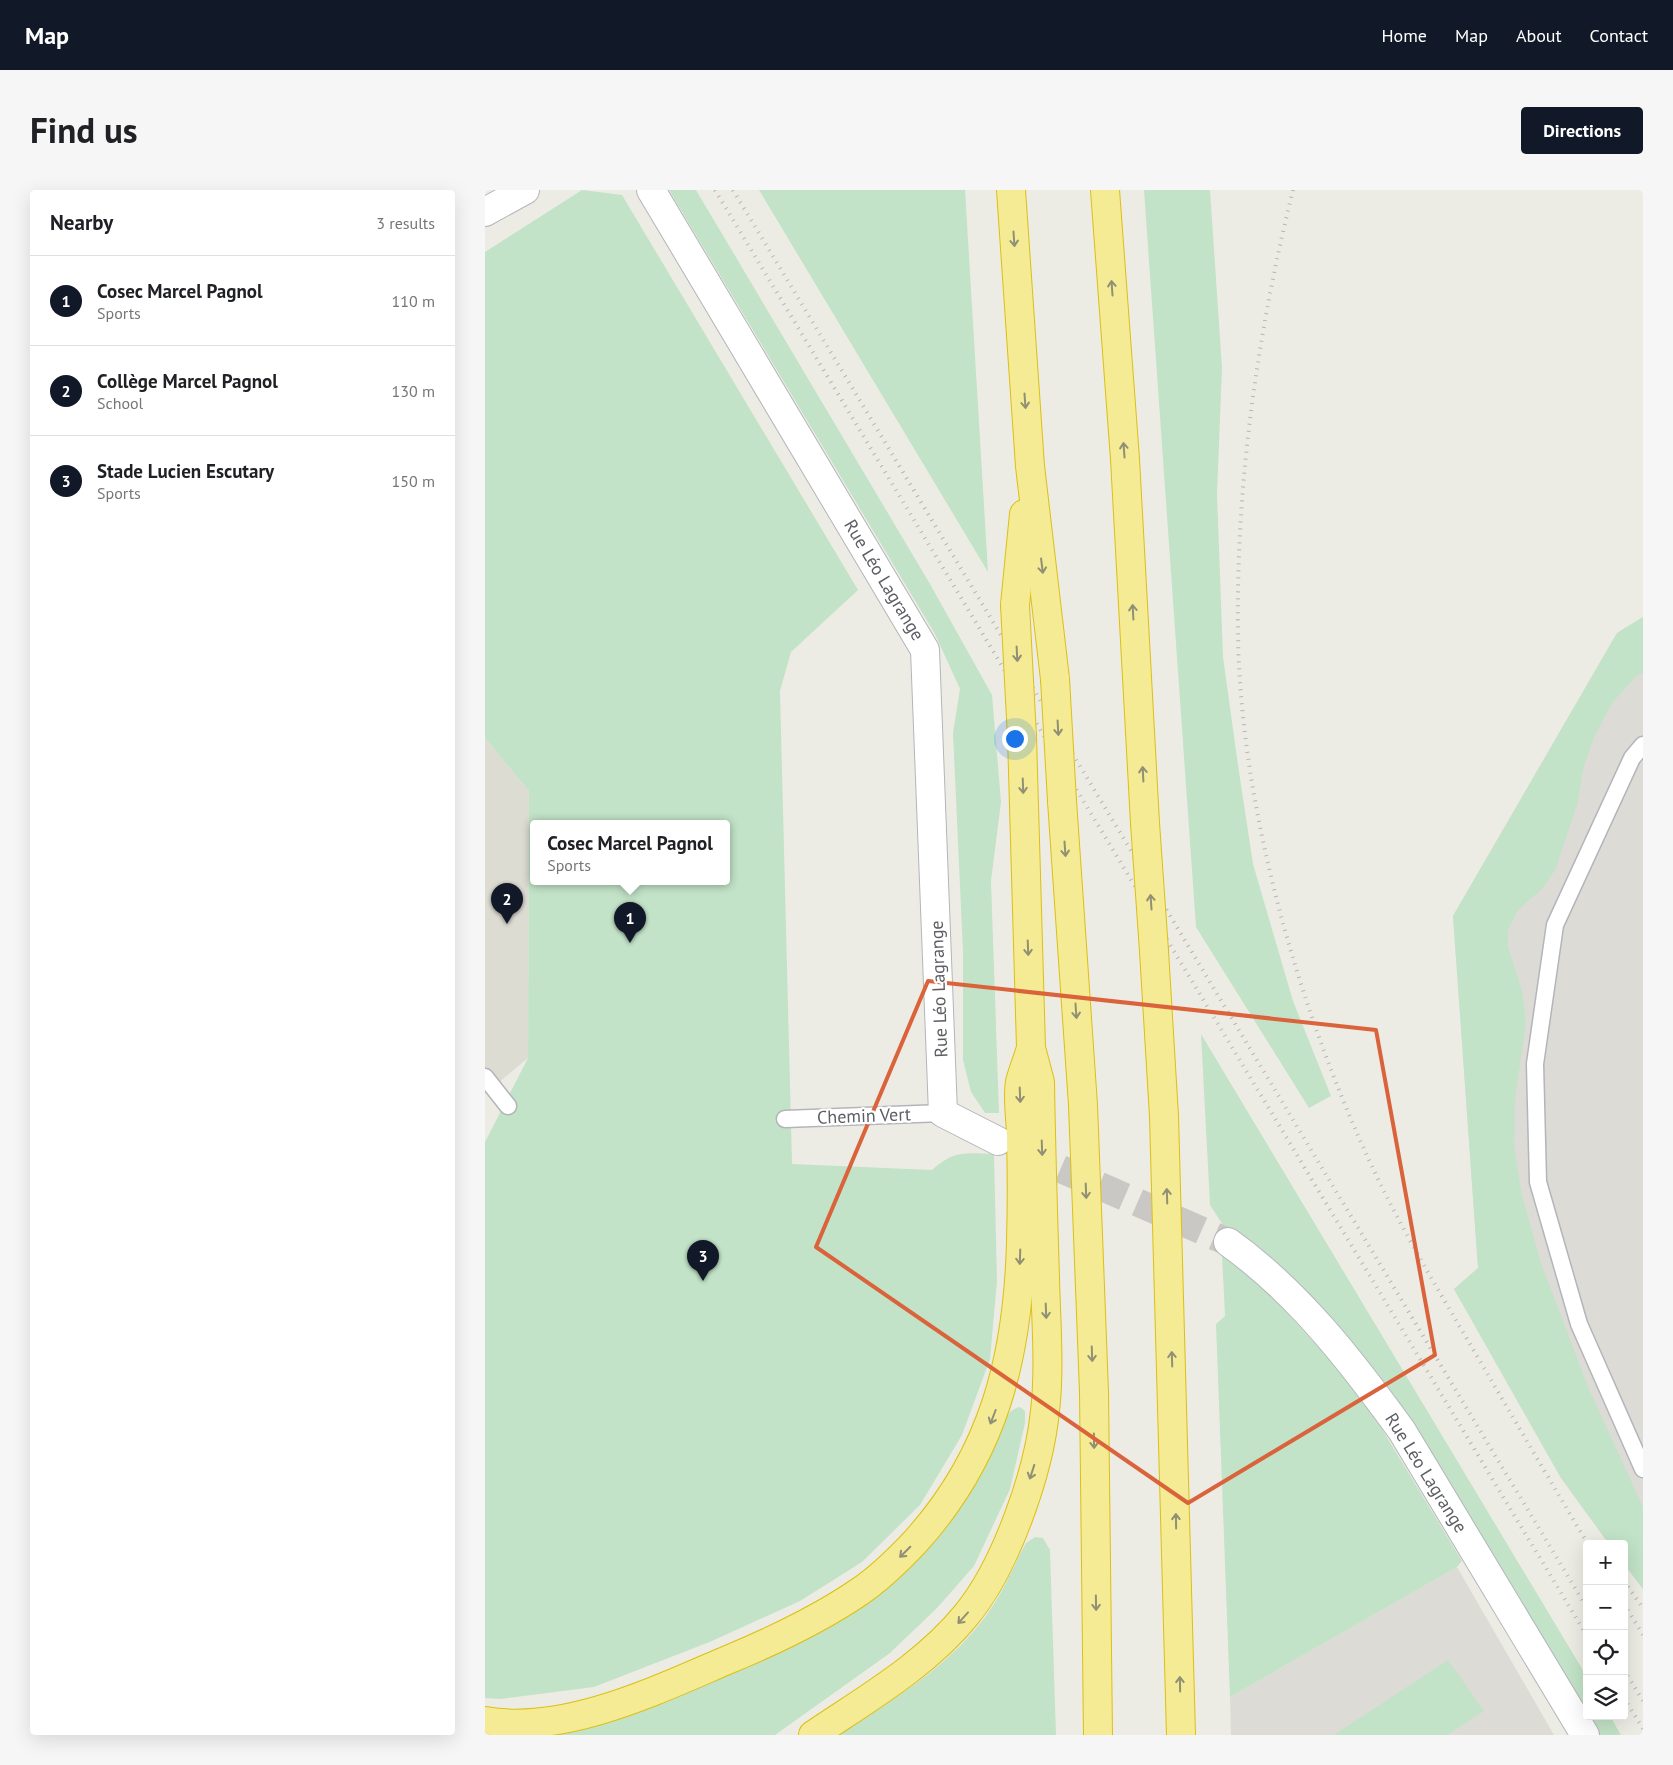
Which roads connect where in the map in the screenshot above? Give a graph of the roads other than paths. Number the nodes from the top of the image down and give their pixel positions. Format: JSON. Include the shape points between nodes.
{"nodes":[{"id":1,"x":525,"y":190,"type":"edge"},
{"id":2,"x":651,"y":190,"type":"edge"},
{"id":3,"x":1011,"y":190,"type":"edge"},
{"id":4,"x":1105,"y":190,"type":"edge"},
{"id":5,"x":491,"y":202,"type":"edge"},
{"id":6,"x":1030,"y":466,"type":"junction"},
{"id":7,"x":1643,"y":745,"type":"edge"},
{"id":8,"x":1031,"y":1048,"type":"junction"},
{"id":9,"x":485,"y":1077,"type":"edge"},
{"id":10,"x":509,"y":1106,"type":"dead end"},
{"id":11,"x":943,"y":1113,"type":"junction"},
{"id":12,"x":785,"y":1119,"type":"dead end"},
{"id":13,"x":998,"y":1141,"type":"tunnel mouth"},
{"id":14,"x":1228,"y":1242,"type":"tunnel mouth"},
{"id":15,"x":1643,"y":1468,"type":"edge"},
{"id":16,"x":485,"y":1721,"type":"edge"},
{"id":17,"x":1182,"y":1734,"type":"edge"},
{"id":18,"x":813,"y":1735,"type":"edge"},
{"id":19,"x":1098,"y":1735,"type":"edge"},
{"id":20,"x":1585,"y":1735,"type":"edge"}],
"edges":[{"from":1,"to":5,"type":"street"},
{"from":2,"to":11,"type":"street","name":"Rue Léo Lagrange","via":[[925,650]]},
{"from":3,"to":6,"type":"highway","one_way":true},
{"from":17,"to":4,"type":"highway","one_way":true,"bridge":true,"via":[[1165,1126]]},
{"from":6,"to":8,"type":"highway","one_way":true,"bridge":true,"via":[[1015,605]]},
{"from":6,"to":19,"type":"highway","one_way":true,"bridge":true,"via":[[1055,679],[1083,1106],[1094,1392]]},
{"from":7,"to":15,"type":"lane","via":[[1632,758],[1555,925],[1535,1064],[1538,1182],[1579,1324]]},
{"from":8,"to":16,"type":"highway","one_way":true,"via":[[1020,1084],[1023,1183],[1020,1262],[1017,1313],[1008,1367],[979,1448],[964,1477],[931,1525],[878,1578],[859,1592],[732,1659],[620,1703],[572,1716],[529,1724]]},
{"from":8,"to":18,"type":"highway","one_way":true,"via":[[1040,1082],[1047,1328],[1045,1410],[1036,1460],[1003,1552],[967,1614],[941,1642],[903,1674]]},
{"from":9,"to":10,"type":"lane"},
{"from":11,"to":12,"type":"lane","name":"Chemin Vert"},
{"from":11,"to":13,"type":"street"},
{"from":14,"to":20,"type":"street","name":"Rue Léo Lagrange","via":[[1260,1265],[1340,1348],[1370,1386],[1402,1431]]}]}
